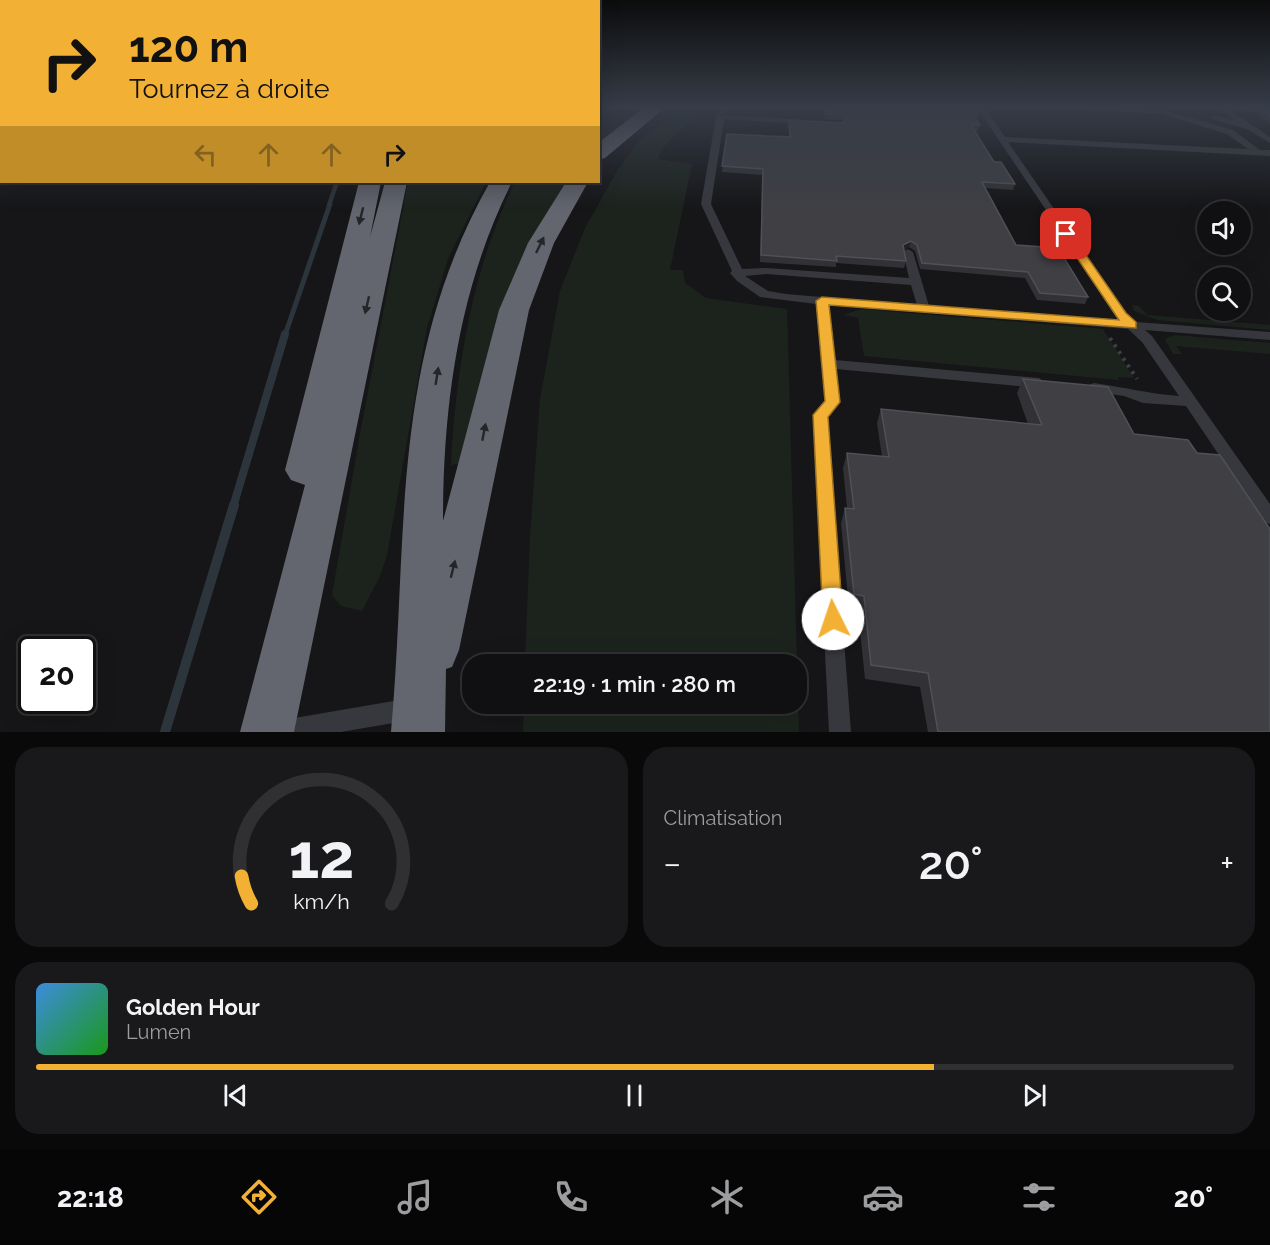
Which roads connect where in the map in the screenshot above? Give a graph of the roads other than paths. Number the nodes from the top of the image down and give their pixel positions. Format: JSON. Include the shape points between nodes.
{"nodes":[{"id":1,"x":613,"y":140,"type":"edge"},
{"id":2,"x":716,"y":140,"type":"edge"},
{"id":3,"x":1003,"y":140,"type":"edge"},
{"id":4,"x":1025,"y":140,"type":"edge"},
{"id":5,"x":1240,"y":140,"type":"edge"},
{"id":6,"x":600,"y":152,"type":"edge"},
{"id":7,"x":1257,"y":152,"type":"junction"},
{"id":8,"x":1270,"y":153,"type":"edge"},
{"id":9,"x":370,"y":183,"type":"edge"},
{"id":10,"x":396,"y":183,"type":"edge"},
{"id":11,"x":500,"y":183,"type":"edge"},
{"id":12,"x":576,"y":183,"type":"edge"},
{"id":13,"x":908,"y":252,"type":"dead end"},
{"id":14,"x":736,"y":273,"type":"junction"},
{"id":15,"x":916,"y":282,"type":"junction"},
{"id":16,"x":822,"y":301,"type":"junction"},
{"id":17,"x":924,"y":309,"type":"junction"},
{"id":18,"x":1132,"y":325,"type":"junction"},
{"id":19,"x":1270,"y":336,"type":"edge"},
{"id":20,"x":829,"y":364,"type":"junction"},
{"id":21,"x":1055,"y":385,"type":"edge"},
{"id":22,"x":1079,"y":387,"type":"edge"},
{"id":23,"x":1190,"y":402,"type":"junction"},
{"id":24,"x":1270,"y":517,"type":"edge"},
{"id":25,"x":419,"y":720,"type":"edge"},
{"id":26,"x":249,"y":732,"type":"edge"},
{"id":27,"x":267,"y":732,"type":"edge"},
{"id":28,"x":277,"y":732,"type":"edge"},
{"id":29,"x":840,"y":732,"type":"edge"}],
"edges":[{"from":1,"to":6,"type":"highway"},
{"from":2,"to":14,"type":"lane","via":[[706,204],[732,255]]},
{"from":3,"to":18,"type":"lane","via":[[1121,315]]},
{"from":4,"to":7,"type":"lane"},
{"from":5,"to":7,"type":"lane"},
{"from":7,"to":8,"type":"lane"},
{"from":9,"to":26,"type":"highway","one_way":true},
{"from":10,"to":27,"type":"highway","one_way":true},
{"from":25,"to":11,"type":"highway","one_way":true,"via":[[423,497],[439,367],[464,264]]},
{"from":25,"to":12,"type":"highway","one_way":true,"via":[[514,310],[541,243]]},
{"from":13,"to":15,"type":"lane"},
{"from":14,"to":15,"type":"lane","via":[[766,271]]},
{"from":14,"to":16,"type":"lane","via":[[764,294]]},
{"from":15,"to":17,"type":"lane"},
{"from":16,"to":17,"type":"lane"},
{"from":16,"to":20,"type":"lane"},
{"from":17,"to":18,"type":"lane"},
{"from":18,"to":19,"type":"lane"},
{"from":18,"to":23,"type":"lane","via":[[1147,339]]},
{"from":20,"to":21,"type":"lane"},
{"from":20,"to":29,"type":"lane","via":[[833,402],[820,415]]},
{"from":22,"to":23,"type":"lane"},
{"from":23,"to":24,"type":"lane"},
{"from":25,"to":28,"type":"lane"}]}
